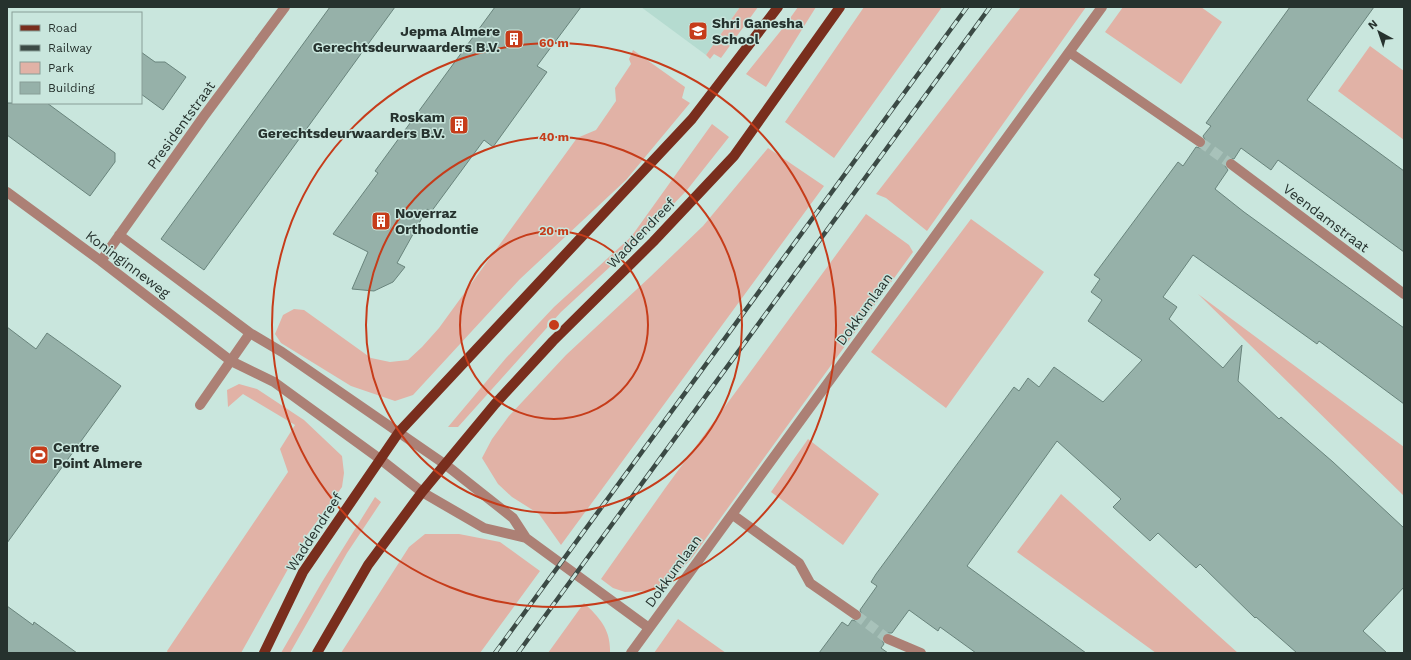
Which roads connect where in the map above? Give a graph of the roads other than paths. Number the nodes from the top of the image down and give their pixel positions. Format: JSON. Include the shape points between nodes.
{"nodes":[{"id":1,"x":284,"y":7,"type":"edge"},
{"id":2,"x":778,"y":7,"type":"edge"},
{"id":3,"x":840,"y":7,"type":"edge"},
{"id":4,"x":1102,"y":7,"type":"edge"},
{"id":5,"x":1069,"y":52,"type":"junction"},
{"id":6,"x":1200,"y":142,"type":"tunnel mouth"},
{"id":7,"x":1231,"y":164,"type":"tunnel mouth"},
{"id":8,"x":7,"y":192,"type":"edge"},
{"id":9,"x":119,"y":235,"type":"junction"},
{"id":10,"x":101,"y":261,"type":"junction"},
{"id":11,"x":1404,"y":294,"type":"edge"},
{"id":12,"x":250,"y":332,"type":"junction"},
{"id":13,"x":231,"y":361,"type":"junction"},
{"id":14,"x":200,"y":405,"type":"dead end"},
{"id":15,"x":399,"y":432,"type":"junction"},
{"id":16,"x":380,"y":459,"type":"junction"},
{"id":17,"x":446,"y":465,"type":"junction"},
{"id":18,"x":422,"y":492,"type":"junction"},
{"id":19,"x":732,"y":515,"type":"junction"},
{"id":20,"x":526,"y":538,"type":"junction"},
{"id":21,"x":856,"y":615,"type":"tunnel mouth"},
{"id":22,"x":649,"y":628,"type":"junction"},
{"id":23,"x":888,"y":639,"type":"tunnel mouth"},
{"id":24,"x":264,"y":653,"type":"edge"},
{"id":25,"x":317,"y":653,"type":"edge"},
{"id":26,"x":631,"y":653,"type":"edge"},
{"id":27,"x":921,"y":653,"type":"edge"}],
"edges":[{"from":1,"to":9,"type":"street","name":"Presidentstraat"},
{"from":2,"to":15,"type":"main road","name":"Waddendreef","via":[[692,119]]},
{"from":3,"to":17,"type":"main road","name":"Waddendreef","via":[[734,156],[654,242],[553,341],[495,404]]},
{"from":4,"to":5,"type":"street","name":"Dokkumlaan"},
{"from":5,"to":6,"type":"street"},
{"from":5,"to":19,"type":"street","name":"Dokkumlaan"},
{"from":7,"to":11,"type":"street","name":"Veendamstraat"},
{"from":8,"to":10,"type":"street","name":"Koninginneweg"},
{"from":9,"to":10,"type":"street","name":"Presidentstraat"},
{"from":9,"to":12,"type":"street","name":"Koninginneweg"},
{"from":10,"to":13,"type":"street","name":"Koninginneweg"},
{"from":12,"to":13,"type":"street"},
{"from":12,"to":15,"type":"street","name":"Koninginneweg"},
{"from":13,"to":14,"type":"street"},
{"from":13,"to":16,"type":"street","name":"Koninginneweg","via":[[274,382]]},
{"from":15,"to":16,"type":"main road","name":"Waddendreef"},
{"from":15,"to":17,"type":"street"},
{"from":16,"to":18,"type":"street","name":"Dokkumlaan"},
{"from":16,"to":24,"type":"main road","name":"Waddendreef","via":[[303,572]]},
{"from":17,"to":18,"type":"main road","name":"Waddendreef"},
{"from":17,"to":20,"type":"street","name":"Dokkumlaan","via":[[513,518]]},
{"from":18,"to":20,"type":"street","name":"Dokkumlaan","via":[[484,528]]},
{"from":18,"to":25,"type":"main road","name":"Waddendreef","via":[[368,565]]},
{"from":19,"to":21,"type":"street","via":[[799,563],[810,583]]},
{"from":19,"to":22,"type":"street","name":"Dokkumlaan"},
{"from":20,"to":22,"type":"street","name":"Dokkumlaan"},
{"from":22,"to":26,"type":"street","name":"Dokkumlaan"},
{"from":23,"to":27,"type":"street"}]}
